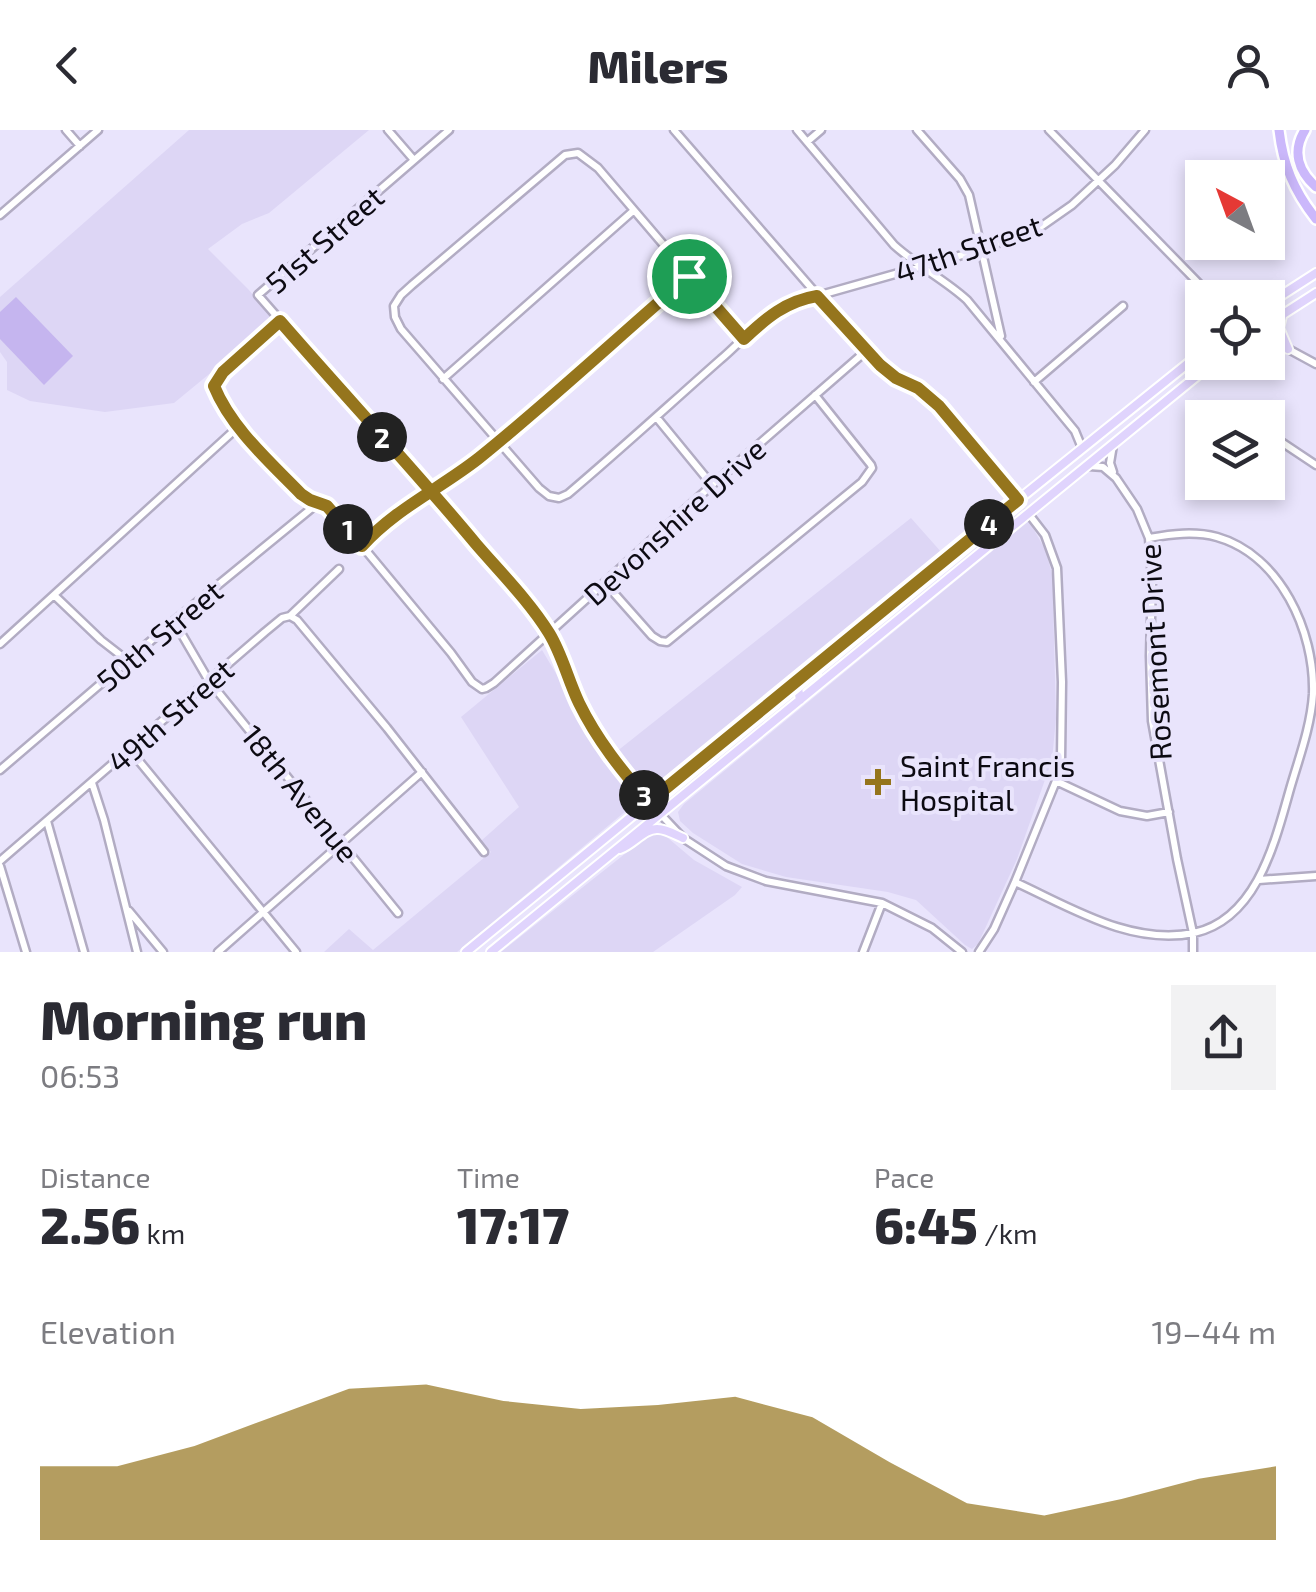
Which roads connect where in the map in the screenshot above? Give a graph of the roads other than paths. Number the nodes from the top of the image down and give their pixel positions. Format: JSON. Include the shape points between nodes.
{"nodes":[{"id":1,"x":66,"y":130,"type":"edge"},
{"id":2,"x":98,"y":130,"type":"edge"},
{"id":3,"x":388,"y":130,"type":"edge"},
{"id":4,"x":448,"y":130,"type":"edge"},
{"id":5,"x":674,"y":130,"type":"edge"},
{"id":6,"x":797,"y":130,"type":"edge"},
{"id":7,"x":821,"y":130,"type":"edge"},
{"id":8,"x":918,"y":130,"type":"edge"},
{"id":9,"x":1049,"y":130,"type":"edge"},
{"id":10,"x":1145,"y":130,"type":"edge"},
{"id":11,"x":1280,"y":130,"type":"edge"},
{"id":12,"x":1306,"y":130,"type":"edge"},
{"id":13,"x":807,"y":142,"type":"junction"},
{"id":14,"x":80,"y":146,"type":"junction"},
{"id":15,"x":414,"y":160,"type":"junction"},
{"id":16,"x":1098,"y":180,"type":"junction"},
{"id":17,"x":1316,"y":187,"type":"edge"},
{"id":18,"x":633,"y":211,"type":"junction"},
{"id":19,"x":0,"y":215,"type":"edge"},
{"id":20,"x":1316,"y":219,"type":"edge"},
{"id":21,"x":980,"y":250,"type":"junction"},
{"id":22,"x":922,"y":268,"type":"junction"},
{"id":23,"x":1316,"y":273,"type":"edge"},
{"id":24,"x":689,"y":276,"type":"junction"},
{"id":25,"x":1195,"y":280,"type":"edge"},
{"id":26,"x":1285,"y":293,"type":"edge"},
{"id":27,"x":1316,"y":293,"type":"edge"},
{"id":28,"x":817,"y":296,"type":"junction"},
{"id":29,"x":1123,"y":306,"type":"dead end"},
{"id":30,"x":1285,"y":313,"type":"edge"},
{"id":31,"x":280,"y":321,"type":"junction"},
{"id":32,"x":744,"y":339,"type":"junction"},
{"id":33,"x":1285,"y":341,"type":"edge"},
{"id":34,"x":1003,"y":342,"type":"junction"},
{"id":35,"x":1285,"y":347,"type":"edge"},
{"id":36,"x":1288,"y":349,"type":"junction"},
{"id":37,"x":866,"y":351,"type":"junction"},
{"id":38,"x":1316,"y":364,"type":"edge"},
{"id":39,"x":1185,"y":366,"type":"edge"},
{"id":40,"x":443,"y":379,"type":"junction"},
{"id":41,"x":1192,"y":380,"type":"edge"},
{"id":42,"x":1034,"y":382,"type":"junction"},
{"id":43,"x":814,"y":395,"type":"junction"},
{"id":44,"x":657,"y":418,"type":"junction"},
{"id":45,"x":238,"y":427,"type":"junction"},
{"id":46,"x":1075,"y":431,"type":"junction"},
{"id":47,"x":500,"y":440,"type":"junction"},
{"id":48,"x":1092,"y":440,"type":"junction"},
{"id":49,"x":1113,"y":444,"type":"junction"},
{"id":50,"x":1285,"y":444,"type":"edge"},
{"id":51,"x":1082,"y":448,"type":"junction"},
{"id":52,"x":1316,"y":465,"type":"edge"},
{"id":53,"x":1085,"y":467,"type":"junction"},
{"id":54,"x":1116,"y":478,"type":"junction"},
{"id":55,"x":712,"y":485,"type":"junction"},
{"id":56,"x":431,"y":492,"type":"junction"},
{"id":57,"x":1018,"y":500,"type":"junction"},
{"id":58,"x":319,"y":502,"type":"junction"},
{"id":59,"x":1028,"y":514,"type":"junction"},
{"id":60,"x":1149,"y":538,"type":"junction"},
{"id":61,"x":362,"y":546,"type":"junction"},
{"id":62,"x":340,"y":568,"type":"dead end"},
{"id":63,"x":605,"y":583,"type":"junction"},
{"id":64,"x":54,"y":595,"type":"junction"},
{"id":65,"x":290,"y":616,"type":"junction"},
{"id":66,"x":174,"y":621,"type":"junction"},
{"id":67,"x":549,"y":634,"type":"junction"},
{"id":68,"x":0,"y":644,"type":"edge"},
{"id":69,"x":1312,"y":648,"type":"edge"},
{"id":70,"x":836,"y":649,"type":"junction"},
{"id":71,"x":128,"y":660,"type":"junction"},
{"id":72,"x":210,"y":681,"type":"junction"},
{"id":73,"x":800,"y":700,"type":"junction"},
{"id":74,"x":130,"y":750,"type":"junction"},
{"id":75,"x":0,"y":770,"type":"edge"},
{"id":76,"x":422,"y":772,"type":"junction"},
{"id":77,"x":1056,"y":781,"type":"junction"},
{"id":78,"x":92,"y":783,"type":"junction"},
{"id":79,"x":649,"y":802,"type":"junction"},
{"id":80,"x":1169,"y":812,"type":"junction"},
{"id":81,"x":660,"y":813,"type":"junction"},
{"id":82,"x":46,"y":821,"type":"junction"},
{"id":83,"x":683,"y":838,"type":"junction"},
{"id":84,"x":341,"y":841,"type":"junction"},
{"id":85,"x":616,"y":849,"type":"junction"},
{"id":86,"x":484,"y":852,"type":"dead end"},
{"id":87,"x":0,"y":864,"type":"edge"},
{"id":88,"x":1316,"y":876,"type":"edge"},
{"id":89,"x":1258,"y":880,"type":"junction"},
{"id":90,"x":1015,"y":882,"type":"junction"},
{"id":91,"x":882,"y":903,"type":"junction"},
{"id":92,"x":127,"y":909,"type":"junction"},
{"id":93,"x":264,"y":910,"type":"junction"},
{"id":94,"x":398,"y":912,"type":"dead end"},
{"id":95,"x":1193,"y":933,"type":"junction"},
{"id":96,"x":26,"y":952,"type":"edge"},
{"id":97,"x":84,"y":952,"type":"edge"},
{"id":98,"x":137,"y":952,"type":"edge"},
{"id":99,"x":163,"y":952,"type":"edge"},
{"id":100,"x":218,"y":952,"type":"edge"},
{"id":101,"x":296,"y":952,"type":"edge"},
{"id":102,"x":466,"y":952,"type":"edge"},
{"id":103,"x":491,"y":952,"type":"edge"},
{"id":104,"x":863,"y":952,"type":"edge"},
{"id":105,"x":962,"y":952,"type":"edge"},
{"id":106,"x":979,"y":952,"type":"edge"},
{"id":107,"x":1194,"y":952,"type":"edge"}],
"edges":[{"from":1,"to":14,"type":"street"},
{"from":2,"to":14,"type":"street"},
{"from":3,"to":15,"type":"street"},
{"from":4,"to":15,"type":"street","name":"51st Street"},
{"from":5,"to":28,"type":"street"},
{"from":6,"to":13,"type":"street"},
{"from":7,"to":13,"type":"street"},
{"from":8,"to":21,"type":"street","via":[[969,195]]},
{"from":9,"to":16,"type":"street"},
{"from":10,"to":16,"type":"street","name":"47th Street"},
{"from":11,"to":20,"type":"highway","via":[[1294,188]]},
{"from":12,"to":17,"type":"highway","via":[[1296,152]]},
{"from":13,"to":22,"type":"street","via":[[894,245]]},
{"from":14,"to":19,"type":"street"},
{"from":15,"to":31,"type":"street","name":"51st Street","via":[[258,295]]},
{"from":16,"to":21,"type":"street","name":"47th Street","via":[[1042,226]]},
{"from":16,"to":25,"type":"street"},
{"from":18,"to":24,"type":"street"},
{"from":18,"to":40,"type":"street"},
{"from":18,"to":40,"type":"street","via":[[588,158],[578,152],[566,156],[401,295],[395,317]]},
{"from":21,"to":22,"type":"street","name":"47th Street"},
{"from":21,"to":34,"type":"street"},
{"from":22,"to":28,"type":"street","name":"47th Street"},
{"from":22,"to":34,"type":"street","via":[[952,286]]},
{"from":23,"to":26,"type":"main road"},
{"from":24,"to":32,"type":"street"},
{"from":24,"to":47,"type":"street"},
{"from":27,"to":30,"type":"main road"},
{"from":28,"to":32,"type":"street","name":"47th Street","via":[[780,308]]},
{"from":28,"to":37,"type":"street"},
{"from":29,"to":42,"type":"street"},
{"from":31,"to":45,"type":"street","name":"51st Street","via":[[214,386]]},
{"from":31,"to":56,"type":"street"},
{"from":32,"to":44,"type":"street","name":"47th Street"},
{"from":33,"to":36,"type":"main road"},
{"from":34,"to":42,"type":"street"},
{"from":35,"to":36,"type":"street"},
{"from":36,"to":38,"type":"street"},
{"from":37,"to":43,"type":"street","name":"Devonshire Drive"},
{"from":37,"to":57,"type":"street","via":[[939,406]]},
{"from":39,"to":48,"type":"main road"},
{"from":40,"to":47,"type":"street"},
{"from":41,"to":49,"type":"main road"},
{"from":42,"to":46,"type":"street"},
{"from":43,"to":55,"type":"street","name":"Devonshire Drive"},
{"from":43,"to":63,"type":"street","via":[[872,468],[862,482],[667,642],[652,636]]},
{"from":44,"to":47,"type":"street","name":"47th Street","via":[[558,498],[539,488]]},
{"from":44,"to":55,"type":"street"},
{"from":45,"to":58,"type":"street","via":[[301,494]]},
{"from":45,"to":64,"type":"street"},
{"from":46,"to":48,"type":"street"},
{"from":46,"to":51,"type":"street"},
{"from":47,"to":56,"type":"street"},
{"from":48,"to":51,"type":"main road"},
{"from":49,"to":53,"type":"main road"},
{"from":49,"to":54,"type":"street","name":"Rosemont Drive"},
{"from":50,"to":52,"type":"street"},
{"from":51,"to":57,"type":"main road"},
{"from":53,"to":54,"type":"street","via":[[1103,467]]},
{"from":53,"to":59,"type":"main road"},
{"from":54,"to":60,"type":"street","name":"Rosemont Drive"},
{"from":55,"to":63,"type":"street","name":"Devonshire Drive"},
{"from":56,"to":61,"type":"street"},
{"from":56,"to":67,"type":"street"},
{"from":57,"to":70,"type":"main road"},
{"from":58,"to":61,"type":"street"},
{"from":58,"to":66,"type":"street","name":"50th Street"},
{"from":59,"to":73,"type":"main road"},
{"from":59,"to":77,"type":"street","via":[[1046,535],[1059,587],[1062,740]]},
{"from":60,"to":69,"type":"street","via":[[1194,533],[1251,552],[1285,591]]},
{"from":60,"to":80,"type":"street","name":"Rosemont Drive","via":[[1152,721]]},
{"from":61,"to":67,"type":"street","name":"Devonshire Drive","via":[[482,688]]},
{"from":62,"to":65,"type":"street","name":"49th Street"},
{"from":63,"to":67,"type":"street","name":"Devonshire Drive"},
{"from":64,"to":68,"type":"street"},
{"from":64,"to":71,"type":"street"},
{"from":65,"to":72,"type":"street","name":"49th Street"},
{"from":65,"to":76,"type":"street"},
{"from":66,"to":71,"type":"street","name":"50th Street"},
{"from":66,"to":72,"type":"street","name":"18th Avenue"},
{"from":67,"to":79,"type":"street","via":[[593,730]]},
{"from":69,"to":89,"type":"street","via":[[1310,717],[1274,847]]},
{"from":70,"to":73,"type":"main road","via":[[798,688]]},
{"from":70,"to":79,"type":"main road"},
{"from":71,"to":75,"type":"street","name":"50th Street"},
{"from":72,"to":74,"type":"street","name":"49th Street"},
{"from":72,"to":84,"type":"street","name":"18th Avenue"},
{"from":73,"to":81,"type":"main road"},
{"from":74,"to":78,"type":"street","name":"49th Street"},
{"from":74,"to":93,"type":"street"},
{"from":76,"to":84,"type":"street"},
{"from":76,"to":86,"type":"street"},
{"from":77,"to":80,"type":"street","via":[[1120,811]]},
{"from":77,"to":90,"type":"street"},
{"from":78,"to":82,"type":"street","name":"49th Street"},
{"from":78,"to":92,"type":"street"},
{"from":79,"to":81,"type":"street"},
{"from":79,"to":102,"type":"main road"},
{"from":80,"to":95,"type":"street","name":"Rosemont Drive"},
{"from":81,"to":83,"type":"street"},
{"from":81,"to":85,"type":"main road"},
{"from":82,"to":87,"type":"street","name":"49th Street"},
{"from":82,"to":97,"type":"street"},
{"from":83,"to":85,"type":"main road","via":[[655,829]]},
{"from":83,"to":91,"type":"street","via":[[766,882]]},
{"from":84,"to":93,"type":"street"},
{"from":84,"to":94,"type":"street","name":"18th Avenue"},
{"from":85,"to":103,"type":"main road"},
{"from":87,"to":96,"type":"street"},
{"from":88,"to":89,"type":"street"},
{"from":89,"to":95,"type":"street","via":[[1239,906]]},
{"from":90,"to":95,"type":"street","via":[[1138,933]]},
{"from":90,"to":106,"type":"street"},
{"from":91,"to":104,"type":"street"},
{"from":91,"to":105,"type":"street"},
{"from":92,"to":98,"type":"street"},
{"from":92,"to":99,"type":"street"},
{"from":93,"to":100,"type":"street"},
{"from":93,"to":101,"type":"street"},
{"from":95,"to":107,"type":"street","name":"Rosemont Drive"}]}
